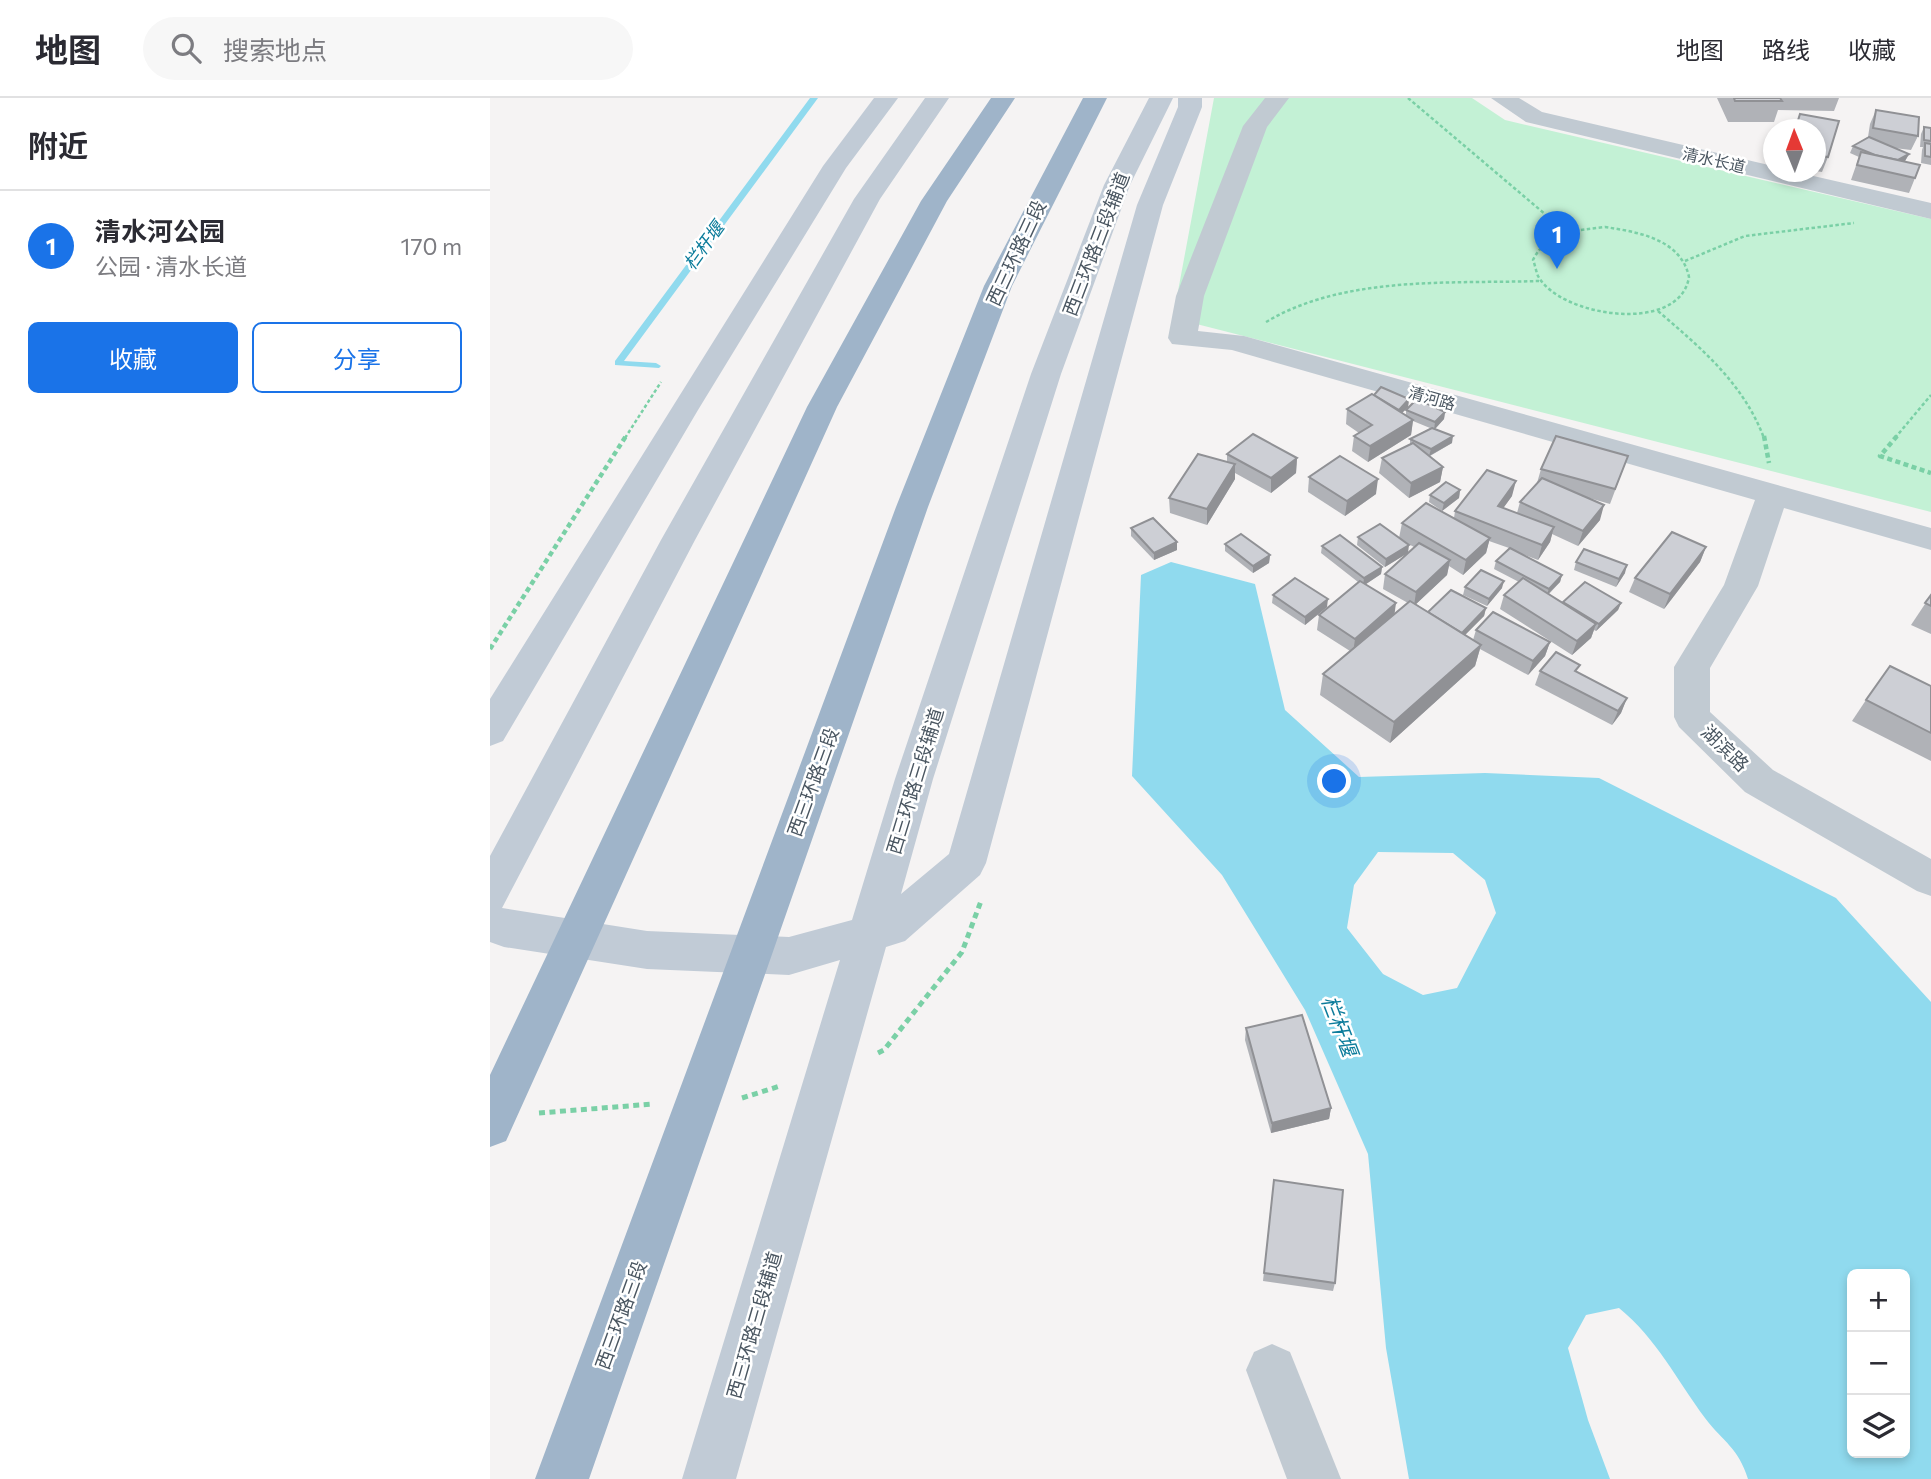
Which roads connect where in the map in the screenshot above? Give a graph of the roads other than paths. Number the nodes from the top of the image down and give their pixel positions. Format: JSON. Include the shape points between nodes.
{"nodes":[{"id":1,"x":886,"y":98,"type":"edge"},
{"id":2,"x":937,"y":98,"type":"edge"},
{"id":3,"x":1003,"y":98,"type":"edge"},
{"id":4,"x":1094,"y":98,"type":"edge"},
{"id":5,"x":1161,"y":98,"type":"edge"},
{"id":6,"x":1190,"y":98,"type":"edge"},
{"id":7,"x":1277,"y":98,"type":"edge"},
{"id":8,"x":1503,"y":98,"type":"edge"},
{"id":9,"x":1931,"y":211,"type":"edge"},
{"id":10,"x":1773,"y":494,"type":"junction"},
{"id":11,"x":1931,"y":539,"type":"edge"},
{"id":12,"x":490,"y":732,"type":"edge"},
{"id":13,"x":1931,"y":879,"type":"edge"},
{"id":14,"x":490,"y":895,"type":"edge"},
{"id":15,"x":490,"y":922,"type":"edge"},
{"id":16,"x":490,"y":1125,"type":"edge"},
{"id":17,"x":1272,"y":1370,"type":"dead end"},
{"id":18,"x":562,"y":1479,"type":"edge"},
{"id":19,"x":709,"y":1479,"type":"edge"},
{"id":20,"x":1314,"y":1479,"type":"edge"}],
"edges":[{"from":1,"to":12,"type":"main road","via":[[835,166],[682,410]]},
{"from":2,"to":14,"type":"main road","via":[[867,199],[678,540]]},
{"from":3,"to":16,"type":"highway","via":[[927,213],[822,407]]},
{"from":4,"to":18,"type":"highway","name":"西三环路三段","via":[[998,286],[912,507]]},
{"from":5,"to":19,"type":"main road","name":"西三环路三段辅道","via":[[1117,185],[1046,374],[914,779]]},
{"from":6,"to":15,"type":"main road","via":[[1150,205],[966,863],[890,928],[789,956],[647,950],[503,929]]},
{"from":7,"to":10,"type":"street","name":"清河路","via":[[1255,126],[1190,296],[1182,338],[1234,342]]},
{"from":8,"to":9,"type":"street","name":"清水长道","via":[[1534,117]]},
{"from":10,"to":11,"type":"street","name":"清河路"},
{"from":10,"to":13,"type":"street","name":"湖滨路","via":[[1741,586],[1692,667],[1692,717],[1759,782]]},
{"from":17,"to":20,"type":"street"}]}
